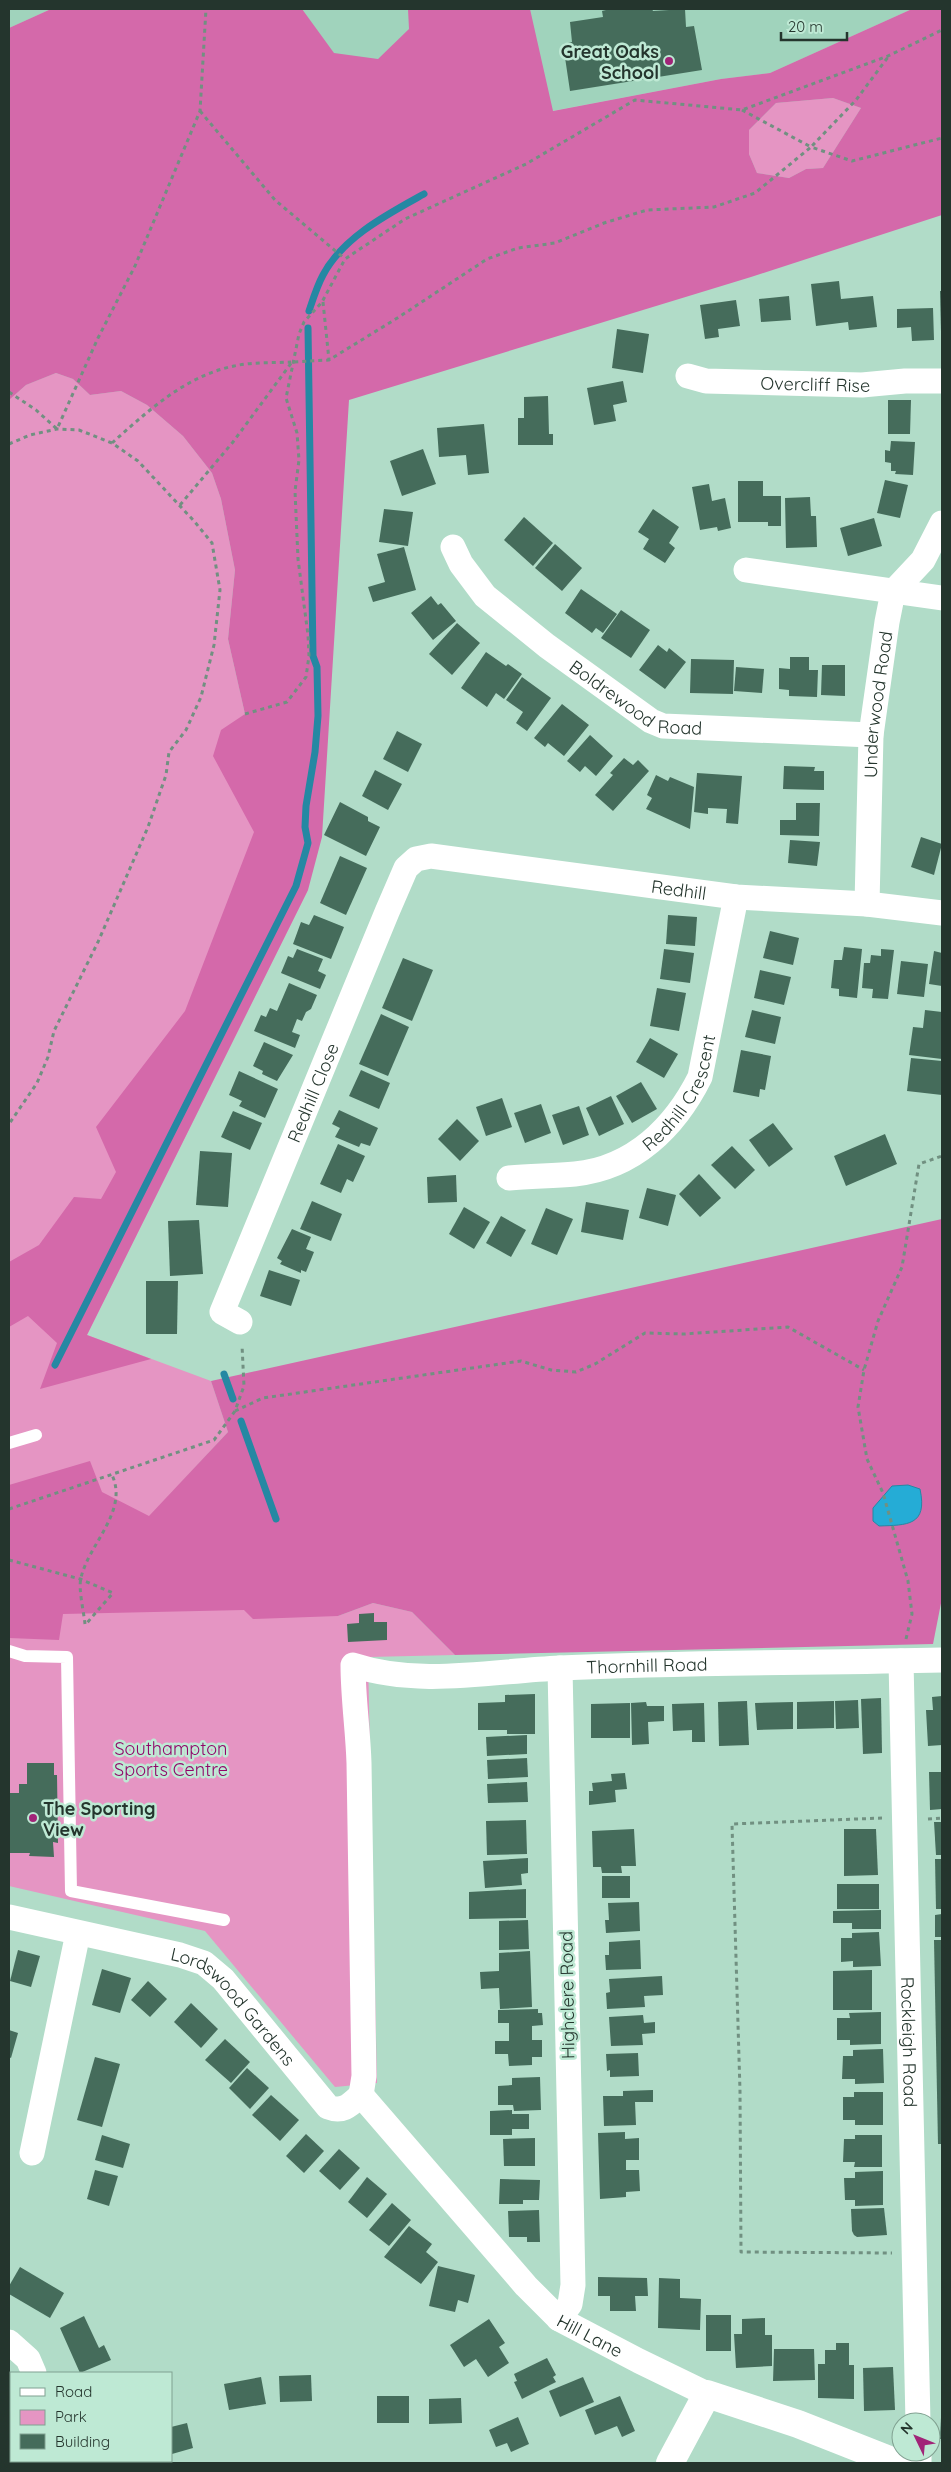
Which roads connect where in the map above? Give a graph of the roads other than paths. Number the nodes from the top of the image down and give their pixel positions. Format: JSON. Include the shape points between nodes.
{"nodes":[{"id":1,"x":688,"y":376,"type":"dead end"},
{"id":2,"x":942,"y":381,"type":"edge"},
{"id":3,"x":942,"y":523,"type":"edge"},
{"id":4,"x":453,"y":547,"type":"dead end"},
{"id":5,"x":746,"y":570,"type":"dead end"},
{"id":6,"x":893,"y":592,"type":"junction"},
{"id":7,"x":942,"y":598,"type":"edge"},
{"id":8,"x":870,"y":735,"type":"junction"},
{"id":9,"x":416,"y":859,"type":"joint"},
{"id":10,"x":736,"y":897,"type":"junction"},
{"id":11,"x":867,"y":904,"type":"junction"},
{"id":12,"x":942,"y":913,"type":"edge"},
{"id":13,"x":509,"y":1178,"type":"dead end"},
{"id":14,"x":240,"y":1322,"type":"road end"},
{"id":15,"x":36,"y":1435,"type":"dead end"},
{"id":16,"x":9,"y":1443,"type":"edge"},
{"id":17,"x":9,"y":1651,"type":"edge"},
{"id":18,"x":942,"y":1660,"type":"edge"},
{"id":19,"x":901,"y":1661,"type":"junction"},
{"id":20,"x":560,"y":1668,"type":"junction"},
{"id":21,"x":9,"y":1917,"type":"edge"},
{"id":22,"x":224,"y":1920,"type":"dead end"},
{"id":23,"x":78,"y":1933,"type":"junction"},
{"id":24,"x":361,"y":2095,"type":"junction"},
{"id":25,"x":32,"y":2153,"type":"dead end"},
{"id":26,"x":559,"y":2319,"type":"junction"},
{"id":27,"x":9,"y":2342,"type":"edge"},
{"id":28,"x":34,"y":2372,"type":"edge"},
{"id":29,"x":707,"y":2394,"type":"junction"},
{"id":30,"x":918,"y":2412,"type":"edge"},
{"id":31,"x":670,"y":2463,"type":"edge"},
{"id":32,"x":898,"y":2463,"type":"edge"}],
"edges":[{"from":1,"to":2,"type":"street","name":"Overcliff Rise","via":[[706,381],[862,385],[905,380]]},
{"from":3,"to":6,"type":"street","via":[[923,560]]},
{"from":4,"to":8,"type":"street","name":"Boldrewood Road","via":[[461,564],[485,596],[547,646],[662,726]]},
{"from":5,"to":6,"type":"street"},
{"from":6,"to":7,"type":"street"},
{"from":6,"to":8,"type":"street","name":"Underwood Road"},
{"from":8,"to":11,"type":"street","name":"Underwood Road"},
{"from":9,"to":10,"type":"street","name":"Redhill","via":[[431,856]]},
{"from":9,"to":14,"type":"street","name":"Redhill Close","via":[[406,868],[387,912],[222,1312]]},
{"from":10,"to":11,"type":"street","name":"Redhill"},
{"from":10,"to":13,"type":"street","name":"Redhill Crescent","via":[[700,1077],[687,1103],[669,1126],[628,1157],[604,1168],[576,1174]]},
{"from":11,"to":12,"type":"street","name":"Redhill"},
{"from":15,"to":16,"type":"lane"},
{"from":17,"to":22,"type":"lane","via":[[25,1656],[67,1657],[71,1891]]},
{"from":18,"to":19,"type":"street","name":"Thornhill Road"},
{"from":19,"to":20,"type":"street","name":"Thornhill Road"},
{"from":19,"to":30,"type":"street","name":"Rockleigh Road"},
{"from":20,"to":24,"type":"street","name":"Thornhill Road","via":[[404,1676],[377,1673],[353,1665],[353,1701],[358,1730],[361,1877],[364,2076]]},
{"from":20,"to":26,"type":"street","name":"Highclere Road","via":[[573,2285],[570,2304]]},
{"from":21,"to":23,"type":"street","name":"Lordswood Gardens"},
{"from":23,"to":24,"type":"street","name":"Lordswood Gardens","via":[[180,1954],[204,1963],[223,1979],[328,2107],[344,2109]]},
{"from":23,"to":25,"type":"street"},
{"from":24,"to":26,"type":"street","name":"Hill Lane","via":[[526,2286]]},
{"from":26,"to":29,"type":"street","name":"Hill Lane"},
{"from":27,"to":28,"type":"street","via":[[28,2359]]},
{"from":29,"to":31,"type":"street"},
{"from":29,"to":32,"type":"street","name":"Hill Lane","via":[[798,2424]]}]}
